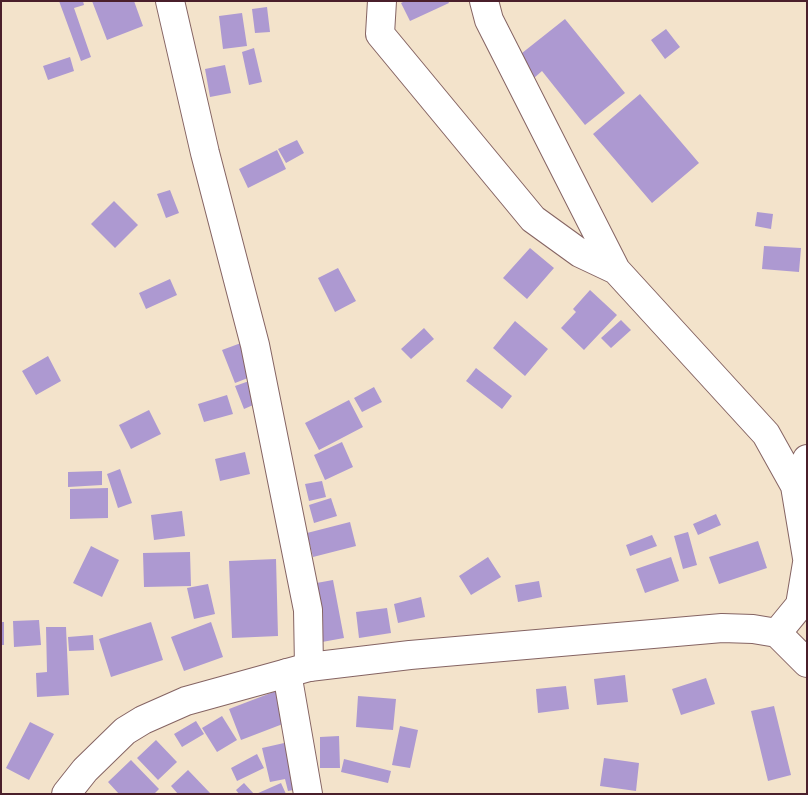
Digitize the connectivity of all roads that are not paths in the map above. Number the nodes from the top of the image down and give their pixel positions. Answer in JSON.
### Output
{"nodes":[{"id":1,"x":170,"y":1,"type":"edge"},
{"id":2,"x":382,"y":1,"type":"edge"},
{"id":3,"x":484,"y":1,"type":"edge"},
{"id":4,"x":616,"y":270,"type":"junction"},
{"id":5,"x":807,"y":459,"type":"edge"},
{"id":6,"x":795,"y":486,"type":"junction"},
{"id":7,"x":807,"y":558,"type":"edge"},
{"id":8,"x":807,"y":563,"type":"edge"},
{"id":9,"x":777,"y":632,"type":"junction"},
{"id":10,"x":807,"y":663,"type":"edge"},
{"id":11,"x":298,"y":670,"type":"junction"},
{"id":12,"x":66,"y":794,"type":"edge"},
{"id":13,"x":308,"y":794,"type":"edge"}],
"edges":[{"from":1,"to":11,"type":"street"},
{"from":2,"to":4,"type":"street"},
{"from":3,"to":4,"type":"street"},
{"from":4,"to":6,"type":"street"},
{"from":5,"to":6,"type":"street"},
{"from":6,"to":7,"type":"street"},
{"from":8,"to":9,"type":"street"},
{"from":9,"to":10,"type":"street"},
{"from":9,"to":11,"type":"street"},
{"from":11,"to":12,"type":"street"},
{"from":11,"to":13,"type":"street"}]}
